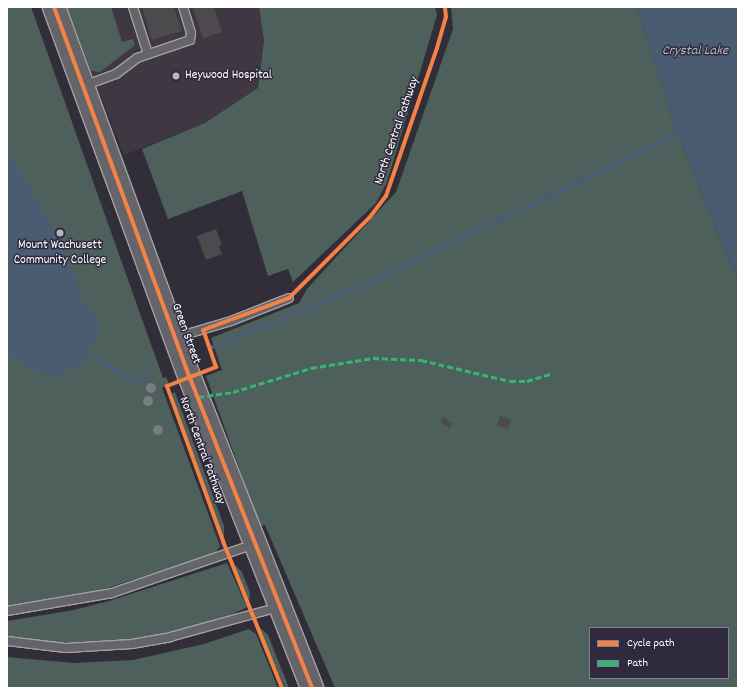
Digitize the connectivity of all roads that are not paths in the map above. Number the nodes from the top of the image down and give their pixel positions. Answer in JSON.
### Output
{"nodes":[{"id":1,"x":54,"y":7,"type":"edge"},
{"id":2,"x":133,"y":7,"type":"edge"},
{"id":3,"x":183,"y":7,"type":"edge"},
{"id":4,"x":148,"y":54,"type":"junction"},
{"id":5,"x":83,"y":86,"type":"junction"},
{"id":6,"x":289,"y":298,"type":"dead end"},
{"id":7,"x":176,"y":338,"type":"junction"},
{"id":8,"x":254,"y":544,"type":"junction"},
{"id":9,"x":279,"y":607,"type":"junction"},
{"id":10,"x":7,"y":611,"type":"edge"},
{"id":11,"x":7,"y":641,"type":"edge"},
{"id":12,"x":312,"y":688,"type":"edge"}],
"edges":[{"from":1,"to":5,"type":"street","name":"Green Street"},
{"from":2,"to":4,"type":"lane"},
{"from":3,"to":4,"type":"lane"},
{"from":4,"to":5,"type":"lane"},
{"from":5,"to":7,"type":"street","name":"Green Street"},
{"from":6,"to":7,"type":"lane"},
{"from":7,"to":8,"type":"street","name":"Green Street"},
{"from":8,"to":9,"type":"street","name":"Green Street"},
{"from":8,"to":10,"type":"lane"},
{"from":9,"to":11,"type":"lane"},
{"from":9,"to":12,"type":"street","name":"Green Street"}]}
